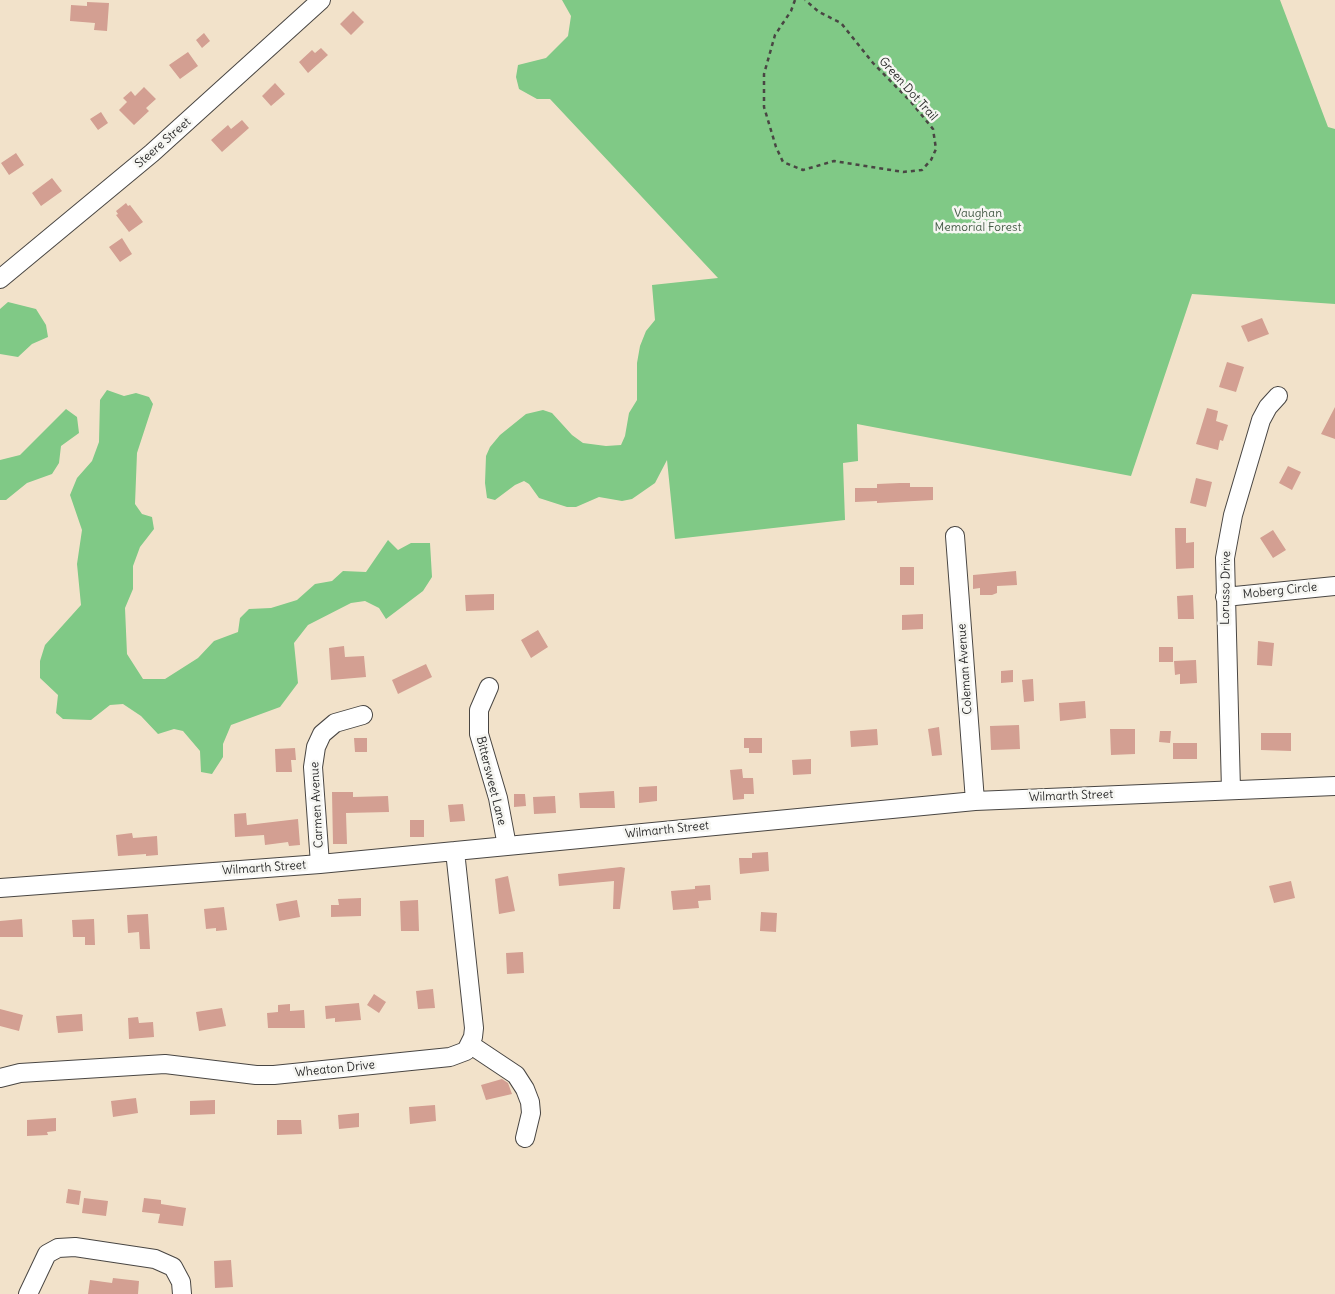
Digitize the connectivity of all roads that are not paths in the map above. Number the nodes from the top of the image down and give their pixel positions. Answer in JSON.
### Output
{"nodes":[{"id":1,"x":321,"y":0,"type":"edge"},
{"id":2,"x":0,"y":279,"type":"edge"},
{"id":3,"x":1278,"y":396,"type":"dead end"},
{"id":4,"x":955,"y":536,"type":"dead end"},
{"id":5,"x":1335,"y":586,"type":"edge"},
{"id":6,"x":1224,"y":597,"type":"junction"},
{"id":7,"x":489,"y":687,"type":"dead end"},
{"id":8,"x":362,"y":715,"type":"dead end"},
{"id":9,"x":1335,"y":786,"type":"edge"},
{"id":10,"x":1231,"y":790,"type":"junction"},
{"id":11,"x":975,"y":802,"type":"junction"},
{"id":12,"x":507,"y":846,"type":"junction"},
{"id":13,"x":455,"y":851,"type":"junction"},
{"id":14,"x":320,"y":864,"type":"junction"},
{"id":15,"x":0,"y":888,"type":"edge"},
{"id":16,"x":471,"y":1045,"type":"junction"},
{"id":17,"x":0,"y":1078,"type":"edge"},
{"id":18,"x":525,"y":1138,"type":"dead end"},
{"id":19,"x":28,"y":1294,"type":"edge"},
{"id":20,"x":182,"y":1294,"type":"edge"}],
"edges":[{"from":1,"to":2,"type":"street","name":"Steere Street"},
{"from":3,"to":6,"type":"street","name":"Lorusso Drive"},
{"from":4,"to":11,"type":"street","name":"Coleman Avenue"},
{"from":5,"to":6,"type":"street","name":"Moberg Circle"},
{"from":6,"to":10,"type":"street","name":"Lorusso Drive"},
{"from":7,"to":12,"type":"street","name":"Bittersweet Lane"},
{"from":8,"to":14,"type":"street","name":"Carmen Avenue"},
{"from":9,"to":10,"type":"street","name":"Wilmarth Street"},
{"from":10,"to":11,"type":"street","name":"Wilmarth Street"},
{"from":11,"to":12,"type":"street","name":"Wilmarth Street"},
{"from":12,"to":13,"type":"street","name":"Wilmarth Street"},
{"from":13,"to":14,"type":"street","name":"Wilmarth Street"},
{"from":13,"to":16,"type":"street"},
{"from":14,"to":15,"type":"street","name":"Wilmarth Street"},
{"from":16,"to":17,"type":"street","name":"Wheaton Drive"},
{"from":16,"to":18,"type":"street"},
{"from":19,"to":20,"type":"street"}]}
